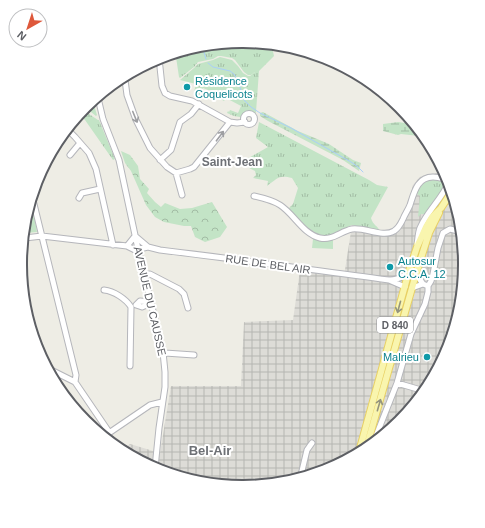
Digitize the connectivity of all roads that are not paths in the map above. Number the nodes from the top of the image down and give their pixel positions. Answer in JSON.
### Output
{"nodes":[{"id":1,"x":160,"y":65,"type":"edge"},
{"id":2,"x":125,"y":83,"type":"edge"},
{"id":3,"x":99,"y":103,"type":"edge"},
{"id":4,"x":198,"y":104,"type":"junction"},
{"id":5,"x":230,"y":122,"type":"junction"},
{"id":6,"x":245,"y":122,"type":"dead end"},
{"id":7,"x":72,"y":134,"type":"edge"},
{"id":8,"x":80,"y":143,"type":"junction"},
{"id":9,"x":70,"y":155,"type":"dead end"},
{"id":10,"x":160,"y":160,"type":"junction"},
{"id":11,"x":176,"y":173,"type":"junction"},
{"id":12,"x":441,"y":179,"type":"edge"},
{"id":13,"x":100,"y":189,"type":"junction"},
{"id":14,"x":445,"y":190,"type":"edge"},
{"id":15,"x":182,"y":195,"type":"dead end"},
{"id":16,"x":254,"y":196,"type":"dead end"},
{"id":17,"x":79,"y":198,"type":"dead end"},
{"id":18,"x":448,"y":198,"type":"edge"},
{"id":19,"x":35,"y":206,"type":"edge"},
{"id":20,"x":441,"y":208,"type":"junction"},
{"id":21,"x":455,"y":231,"type":"edge"},
{"id":22,"x":42,"y":236,"type":"junction"},
{"id":23,"x":135,"y":236,"type":"junction"},
{"id":24,"x":29,"y":238,"type":"edge"},
{"id":25,"x":112,"y":245,"type":"junction"},
{"id":26,"x":127,"y":246,"type":"junction"},
{"id":27,"x":148,"y":247,"type":"junction"},
{"id":28,"x":417,"y":247,"type":"junction"},
{"id":29,"x":138,"y":249,"type":"junction"},
{"id":30,"x":409,"y":271,"type":"junction"},
{"id":31,"x":416,"y":274,"type":"junction"},
{"id":32,"x":144,"y":275,"type":"junction"},
{"id":33,"x":389,"y":280,"type":"junction"},
{"id":34,"x":425,"y":285,"type":"junction"},
{"id":35,"x":405,"y":287,"type":"junction"},
{"id":36,"x":412,"y":288,"type":"junction"},
{"id":37,"x":104,"y":290,"type":"dead end"},
{"id":38,"x":150,"y":302,"type":"junction"},
{"id":39,"x":133,"y":306,"type":"junction"},
{"id":40,"x":188,"y":308,"type":"dead end"},
{"id":41,"x":163,"y":352,"type":"junction"},
{"id":42,"x":194,"y":355,"type":"dead end"},
{"id":43,"x":130,"y":366,"type":"dead end"},
{"id":44,"x":56,"y":373,"type":"edge"},
{"id":45,"x":75,"y":382,"type":"junction"},
{"id":46,"x":397,"y":384,"type":"junction"},
{"id":47,"x":418,"y":389,"type":"edge"},
{"id":48,"x":162,"y":402,"type":"junction"},
{"id":49,"x":104,"y":429,"type":"edge"},
{"id":50,"x":378,"y":432,"type":"edge"},
{"id":51,"x":109,"y":433,"type":"edge"},
{"id":52,"x":369,"y":438,"type":"edge"},
{"id":53,"x":312,"y":443,"type":"dead end"},
{"id":54,"x":361,"y":443,"type":"edge"},
{"id":55,"x":156,"y":461,"type":"edge"},
{"id":56,"x":302,"y":471,"type":"edge"}],
"edges":[{"from":1,"to":4,"type":"street"},
{"from":2,"to":10,"type":"street","one_way":true},
{"from":3,"to":23,"type":"street","name":"AVENUE DU CAUSSE"},
{"from":4,"to":5,"type":"street"},
{"from":4,"to":10,"type":"street"},
{"from":5,"to":6,"type":"street"},
{"from":11,"to":5,"type":"street","one_way":true},
{"from":7,"to":8,"type":"street"},
{"from":8,"to":9,"type":"street"},
{"from":8,"to":13,"type":"street"},
{"from":10,"to":11,"type":"street"},
{"from":11,"to":15,"type":"street"},
{"from":12,"to":16,"type":"street"},
{"from":13,"to":17,"type":"street"},
{"from":13,"to":25,"type":"street"},
{"from":14,"to":28,"type":"street"},
{"from":18,"to":20,"type":"main road","number":"D 840"},
{"from":19,"to":22,"type":"street"},
{"from":20,"to":28,"type":"main road","number":"D 840"},
{"from":20,"to":31,"type":"main road","number":"D 840"},
{"from":21,"to":34,"type":"street"},
{"from":22,"to":24,"type":"street"},
{"from":22,"to":25,"type":"street"},
{"from":22,"to":45,"type":"street"},
{"from":23,"to":26,"type":"street"},
{"from":23,"to":27,"type":"street","name":"RUE DE BEL AIR"},
{"from":23,"to":29,"type":"street","name":"AVENUE DU CAUSSE"},
{"from":25,"to":26,"type":"street"},
{"from":26,"to":29,"type":"street"},
{"from":27,"to":29,"type":"street","name":"RUE DE BEL AIR"},
{"from":27,"to":33,"type":"street","name":"RUE DE BEL AIR"},
{"from":28,"to":30,"type":"main road","number":"D 840"},
{"from":29,"to":32,"type":"street","name":"AVENUE DU CAUSSE"},
{"from":30,"to":33,"type":"street","name":"RUE DE BEL AIR"},
{"from":30,"to":35,"type":"main road","number":"D 840"},
{"from":31,"to":34,"type":"street"},
{"from":31,"to":36,"type":"main road","number":"D 840"},
{"from":32,"to":38,"type":"street","name":"AVENUE DU CAUSSE"},
{"from":32,"to":40,"type":"street"},
{"from":33,"to":35,"type":"street","name":"RUE DE BEL AIR"},
{"from":34,"to":36,"type":"street"},
{"from":34,"to":46,"type":"street"},
{"from":35,"to":54,"type":"main road","number":"D 840","one_way":true},
{"from":52,"to":36,"type":"main road","number":"D 840","one_way":true},
{"from":37,"to":39,"type":"street"},
{"from":38,"to":39,"type":"street"},
{"from":38,"to":41,"type":"street","name":"AVENUE DU CAUSSE"},
{"from":39,"to":43,"type":"street"},
{"from":41,"to":42,"type":"street"},
{"from":41,"to":48,"type":"street","name":"AVENUE DU CAUSSE"},
{"from":44,"to":45,"type":"street"},
{"from":45,"to":49,"type":"street"},
{"from":46,"to":47,"type":"street"},
{"from":46,"to":50,"type":"street"},
{"from":48,"to":51,"type":"street"},
{"from":48,"to":55,"type":"street","name":"AVENUE DU CAUSSE"},
{"from":53,"to":56,"type":"street"}]}
